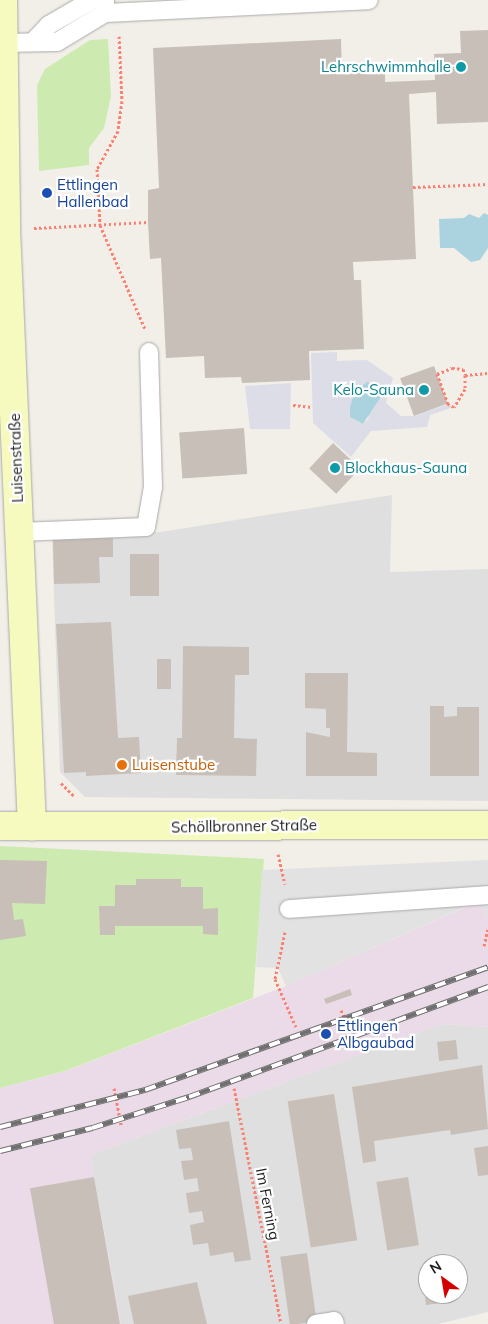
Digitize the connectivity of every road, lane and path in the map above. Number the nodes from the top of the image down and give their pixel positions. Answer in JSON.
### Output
{"nodes":[{"id":1,"x":3,"y":0,"type":"edge"},
{"id":2,"x":92,"y":0,"type":"edge"},
{"id":3,"x":369,"y":0,"type":"edge"},
{"id":4,"x":148,"y":5,"type":"edge"},
{"id":5,"x":105,"y":6,"type":"edge"},
{"id":6,"x":119,"y":35,"type":"dead end"},
{"id":7,"x":34,"y":41,"type":"junction"},
{"id":8,"x":4,"y":43,"type":"junction"},
{"id":9,"x":488,"y":184,"type":"edge"},
{"id":10,"x":414,"y":187,"type":"dead end"},
{"id":11,"x":148,"y":222,"type":"dead end"},
{"id":12,"x":100,"y":224,"type":"junction"},
{"id":13,"x":6,"y":229,"type":"junction"},
{"id":14,"x":4,"y":272,"type":"edge"},
{"id":15,"x":149,"y":352,"type":"joint"},
{"id":16,"x":488,"y":373,"type":"edge"},
{"id":17,"x":465,"y":376,"type":"junction"},
{"id":18,"x":293,"y":405,"type":"dead end"},
{"id":19,"x":312,"y":407,"type":"dead end"},
{"id":20,"x":19,"y":532,"type":"junction"},
{"id":21,"x":488,"y":825,"type":"edge"},
{"id":22,"x":0,"y":826,"type":"edge"},
{"id":23,"x":32,"y":826,"type":"junction"},
{"id":24,"x":278,"y":859,"type":"dead end"},
{"id":25,"x":282,"y":869,"type":"dead end"},
{"id":26,"x":488,"y":895,"type":"edge"},
{"id":27,"x":290,"y":909,"type":"joint"},
{"id":28,"x":488,"y":929,"type":"edge"},
{"id":29,"x":484,"y":946,"type":"dead end"},
{"id":30,"x":341,"y":1010,"type":"dead end"},
{"id":31,"x":296,"y":1027,"type":"dead end"},
{"id":32,"x":356,"y":1043,"type":"dead end"},
{"id":33,"x":114,"y":1088,"type":"dead end"},
{"id":34,"x":234,"y":1088,"type":"dead end"},
{"id":35,"x":121,"y":1125,"type":"dead end"},
{"id":36,"x":281,"y":1324,"type":"edge"},
{"id":37,"x":316,"y":1324,"type":"edge"},
{"id":38,"x":335,"y":1324,"type":"edge"}],
"edges":[{"from":1,"to":8,"type":"main road","name":"Luisenstraße"},
{"from":2,"to":7,"type":"lane"},
{"from":3,"to":4,"type":"lane"},
{"from":4,"to":5,"type":"lane"},
{"from":5,"to":7,"type":"lane"},
{"from":6,"to":12,"type":"path"},
{"from":7,"to":8,"type":"lane"},
{"from":8,"to":13,"type":"main road","name":"Luisenstraße"},
{"from":9,"to":10,"type":"path"},
{"from":11,"to":12,"type":"path"},
{"from":12,"to":13,"type":"path"},
{"from":12,"to":15,"type":"path"},
{"from":13,"to":14,"type":"main road","name":"Luisenstraße"},
{"from":14,"to":20,"type":"main road","name":"Luisenstraße"},
{"from":15,"to":20,"type":"lane"},
{"from":16,"to":17,"type":"path"},
{"from":17,"to":17,"type":"path"},
{"from":18,"to":19,"type":"path"},
{"from":20,"to":23,"type":"main road","name":"Luisenstraße"},
{"from":21,"to":23,"type":"main road","name":"Schöllbronner Straße"},
{"from":22,"to":23,"type":"main road","name":"Schöllbronner Straße"},
{"from":24,"to":25,"type":"path"},
{"from":26,"to":27,"type":"lane"},
{"from":27,"to":31,"type":"path"},
{"from":28,"to":29,"type":"path"},
{"from":30,"to":32,"type":"path"},
{"from":33,"to":35,"type":"path"},
{"from":34,"to":36,"type":"path","name":"Im Ferning"},
{"from":37,"to":38,"type":"lane"}]}
